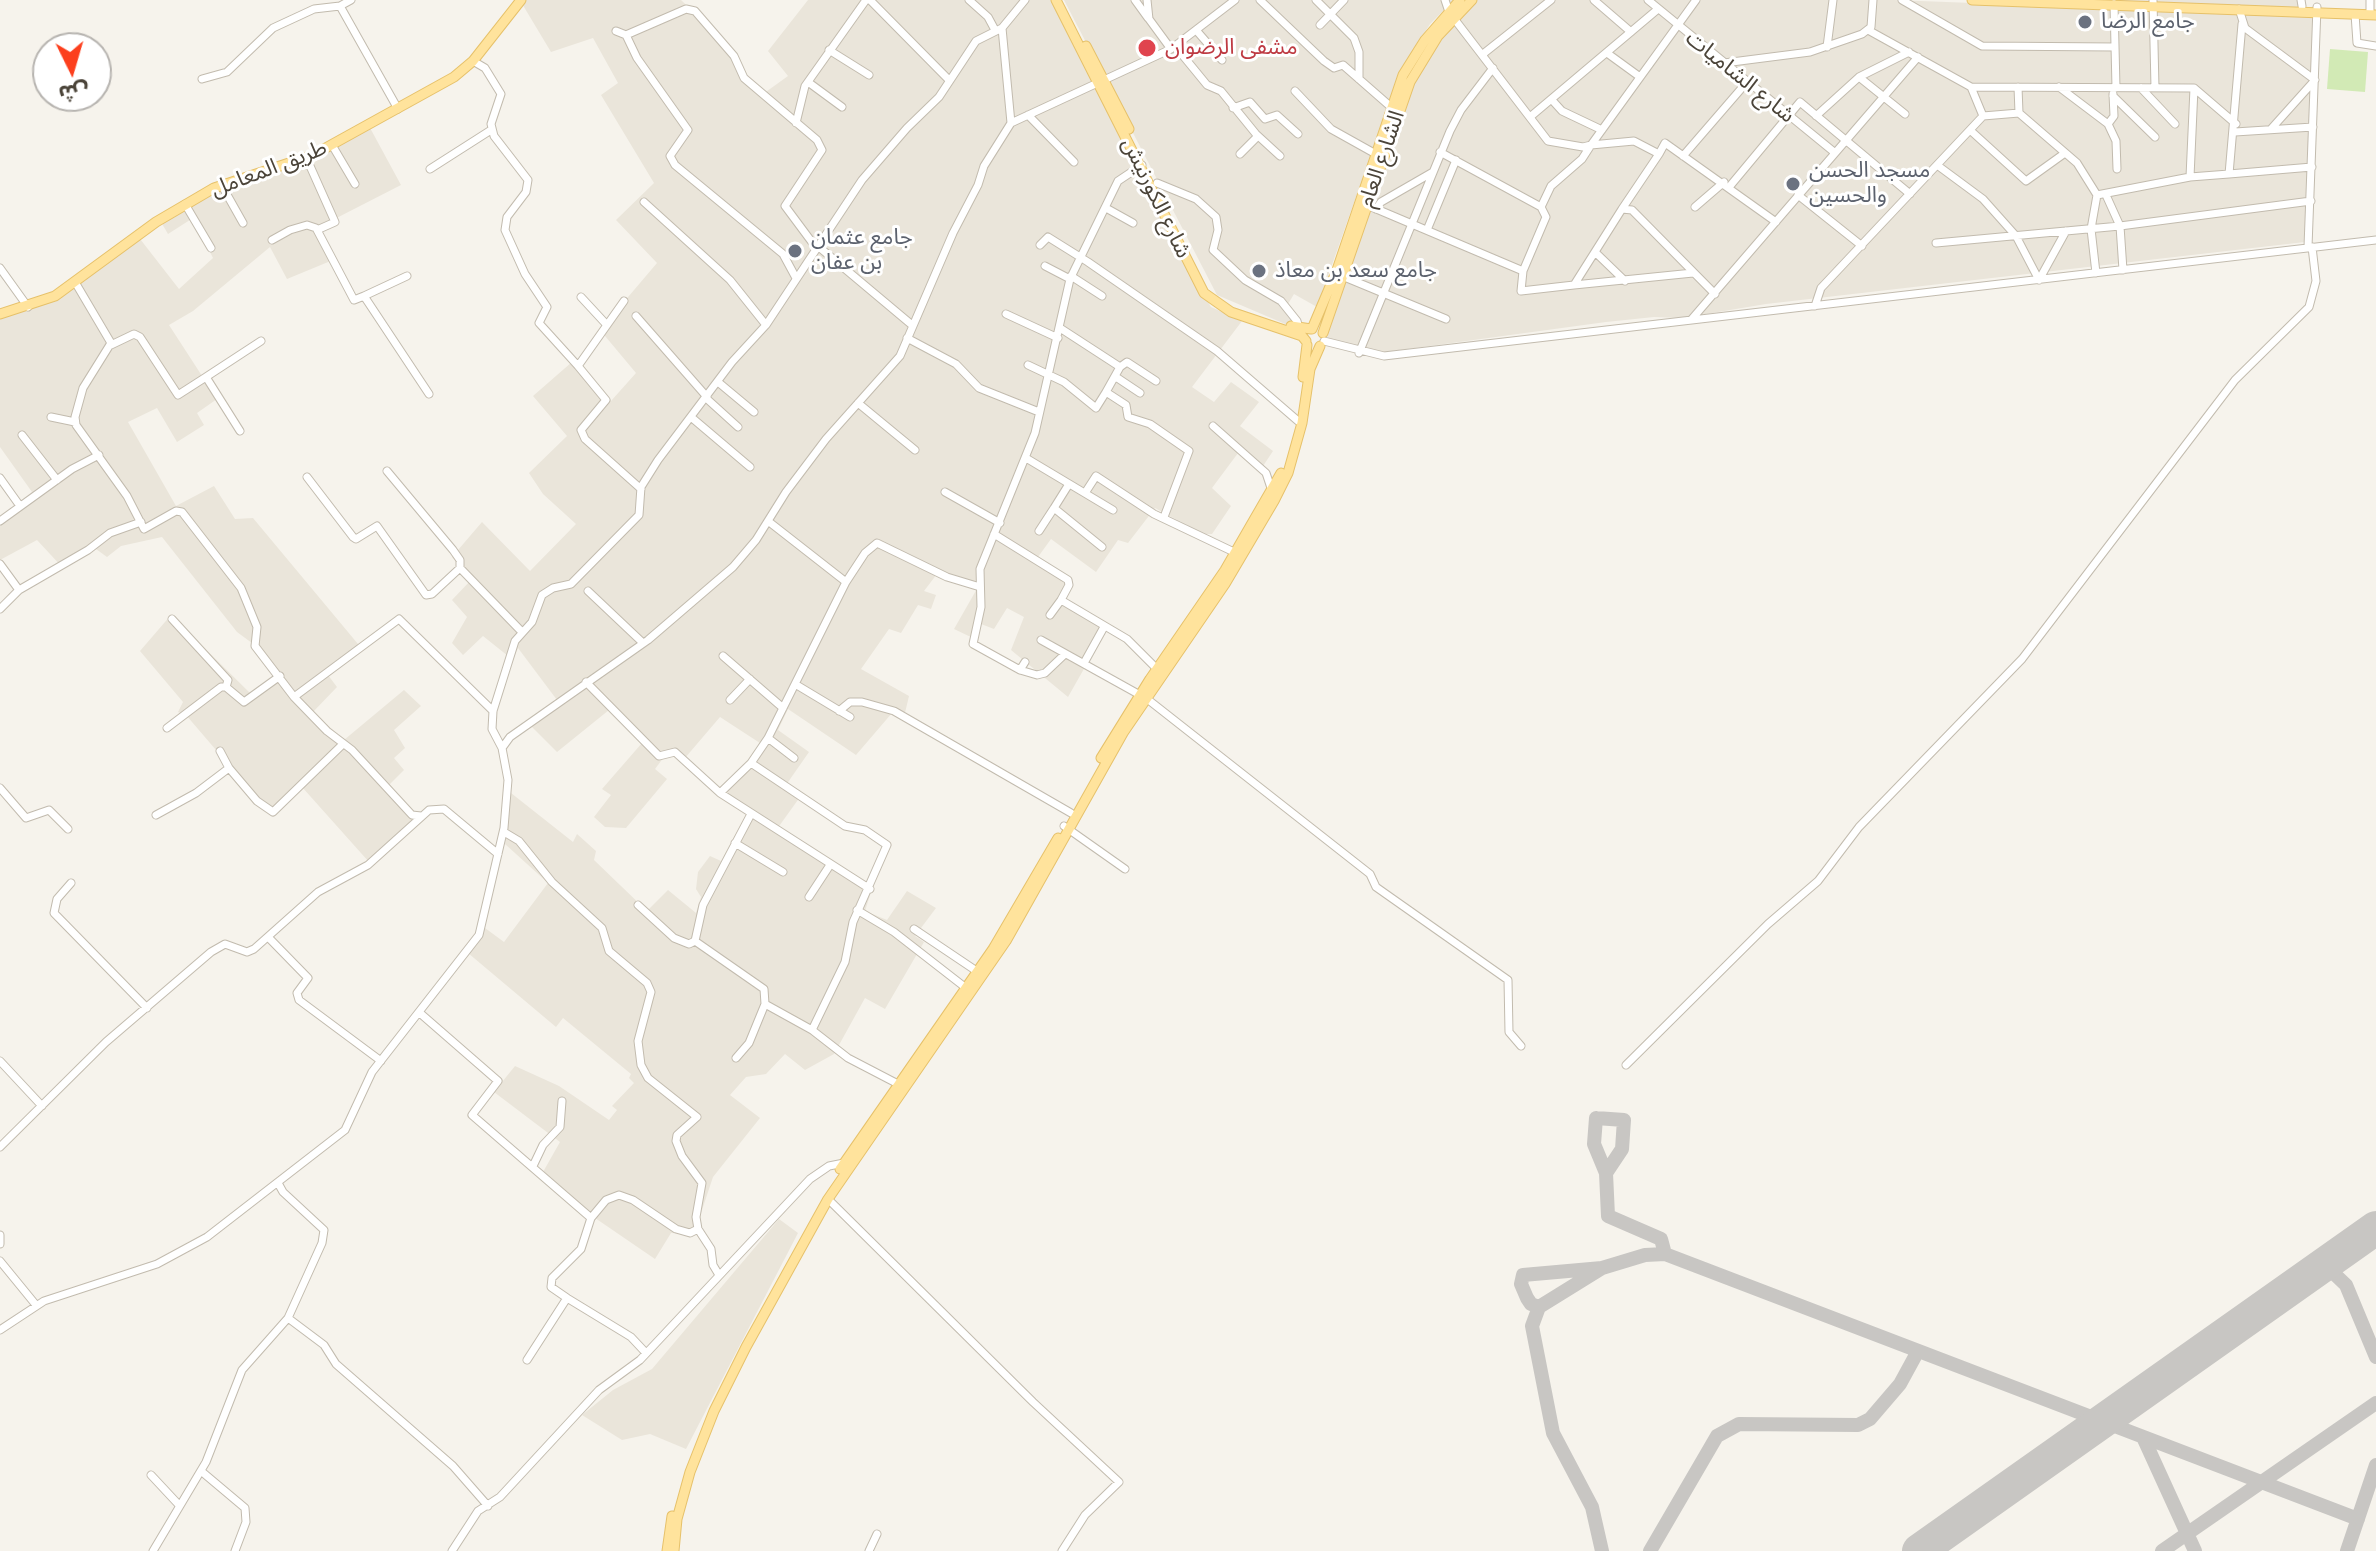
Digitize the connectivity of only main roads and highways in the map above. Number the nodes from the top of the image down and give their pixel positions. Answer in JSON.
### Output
{"nodes":[{"id":1,"x":521,"y":0,"type":"edge"},
{"id":2,"x":1059,"y":0,"type":"edge"},
{"id":3,"x":1460,"y":0,"type":"edge"},
{"id":4,"x":1472,"y":0,"type":"edge"},
{"id":5,"x":1972,"y":0,"type":"edge"},
{"id":6,"x":2088,"y":0,"type":"edge"},
{"id":7,"x":2067,"y":2,"type":"edge"},
{"id":8,"x":2153,"y":3,"type":"edge"},
{"id":9,"x":2302,"y":3,"type":"edge"},
{"id":10,"x":2373,"y":9,"type":"edge"},
{"id":11,"x":2317,"y":10,"type":"junction"},
{"id":12,"x":1451,"y":15,"type":"junction"},
{"id":13,"x":1100,"y":81,"type":"junction"},
{"id":14,"x":1340,"y":273,"type":"junction"},
{"id":15,"x":0,"y":314,"type":"edge"},
{"id":16,"x":1318,"y":336,"type":"junction"},
{"id":17,"x":1306,"y":343,"type":"junction"},
{"id":18,"x":1271,"y":496,"type":"junction"},
{"id":19,"x":1173,"y":651,"type":"junction"},
{"id":20,"x":1143,"y":696,"type":"junction"},
{"id":21,"x":1067,"y":827,"type":"junction"},
{"id":22,"x":996,"y":950,"type":"junction"},
{"id":23,"x":928,"y":1049,"type":"junction"},
{"id":24,"x":847,"y":1164,"type":"junction"},
{"id":25,"x":667,"y":1551,"type":"edge"},
{"id":26,"x":674,"y":1551,"type":"edge"}],
"edges":[{"from":1,"to":15,"type":"main road","name":"طريق المعامل"},
{"from":2,"to":13,"type":"main road","name":"شارع الكورنيش"},
{"from":3,"to":12,"type":"main road","name":"الشارع العام"},
{"from":4,"to":12,"type":"main road","name":"الشارع العام"},
{"from":5,"to":7,"type":"main road"},
{"from":6,"to":8,"type":"main road"},
{"from":7,"to":8,"type":"main road"},
{"from":8,"to":9,"type":"main road"},
{"from":8,"to":11,"type":"main road"},
{"from":9,"to":11,"type":"main road"},
{"from":10,"to":11,"type":"main road"},
{"from":10,"to":11,"type":"main road"},
{"from":12,"to":14,"type":"main road","name":"الشارع العام"},
{"from":12,"to":14,"type":"main road","name":"الشارع العام"},
{"from":13,"to":16,"type":"main road","name":"شارع الكورنيش"},
{"from":13,"to":17,"type":"main road","name":"شارع الكورنيش"},
{"from":14,"to":16,"type":"main road","name":"الشارع العام"},
{"from":16,"to":17,"type":"main road"},
{"from":16,"to":17,"type":"main road","name":"شارع الكورنيش"},
{"from":16,"to":18,"type":"main road"},
{"from":17,"to":18,"type":"main road"},
{"from":18,"to":19,"type":"main road"},
{"from":18,"to":19,"type":"main road"},
{"from":19,"to":20,"type":"main road"},
{"from":19,"to":20,"type":"main road"},
{"from":20,"to":21,"type":"main road"},
{"from":20,"to":21,"type":"main road"},
{"from":21,"to":22,"type":"main road"},
{"from":22,"to":23,"type":"main road"},
{"from":22,"to":23,"type":"main road"},
{"from":23,"to":24,"type":"main road"},
{"from":23,"to":24,"type":"main road"},
{"from":24,"to":25,"type":"main road"},
{"from":24,"to":26,"type":"main road"}]}
